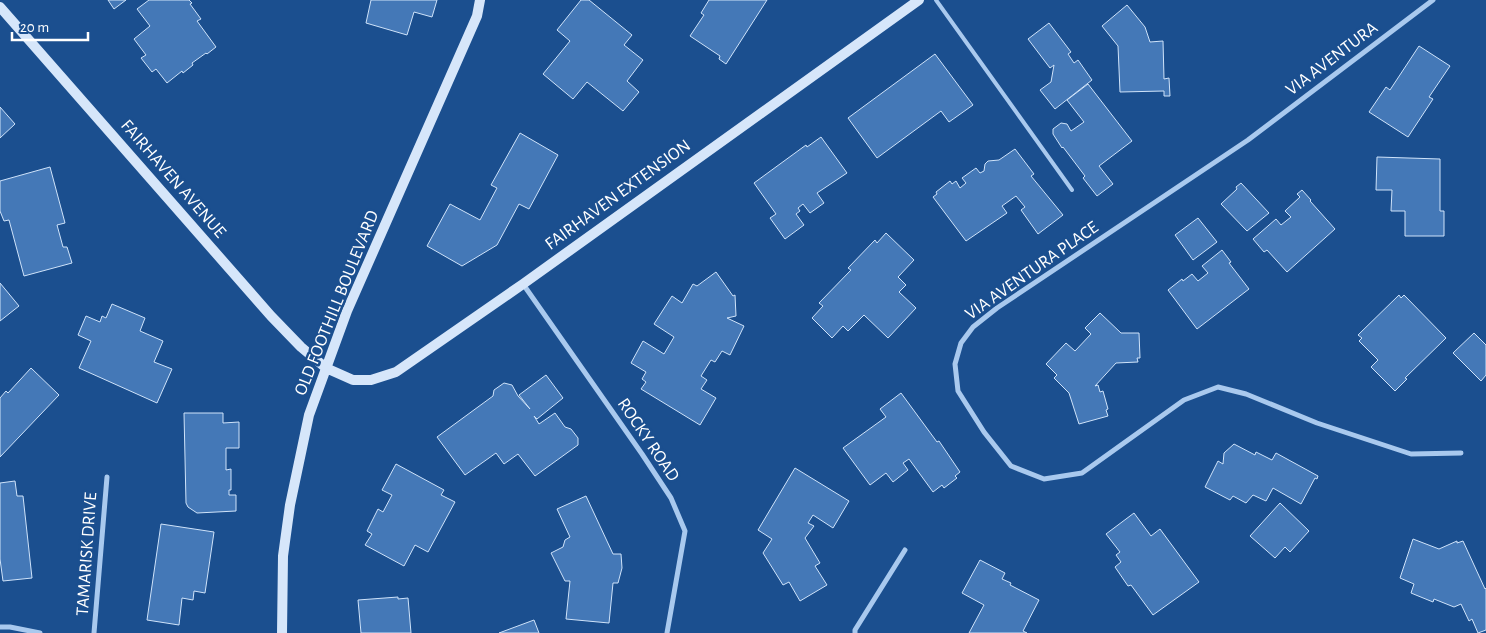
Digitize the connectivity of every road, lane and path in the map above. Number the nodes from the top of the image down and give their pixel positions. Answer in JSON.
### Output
{"nodes":[{"id":1,"x":480,"y":0,"type":"edge"},
{"id":2,"x":919,"y":0,"type":"edge"},
{"id":3,"x":936,"y":0,"type":"edge"},
{"id":4,"x":1433,"y":0,"type":"edge"},
{"id":5,"x":0,"y":8,"type":"edge"},
{"id":6,"x":1248,"y":140,"type":"joint"},
{"id":7,"x":1072,"y":190,"type":"dead end"},
{"id":8,"x":523,"y":284,"type":"junction"},
{"id":9,"x":326,"y":368,"type":"junction"},
{"id":10,"x":1461,"y":453,"type":"dead end"},
{"id":11,"x":106,"y":477,"type":"dead end"},
{"id":12,"x":905,"y":550,"type":"dead end"},
{"id":13,"x":0,"y":627,"type":"edge"},
{"id":14,"x":40,"y":633,"type":"edge"},
{"id":15,"x":94,"y":633,"type":"edge"},
{"id":16,"x":282,"y":633,"type":"edge"},
{"id":17,"x":667,"y":633,"type":"edge"},
{"id":18,"x":855,"y":633,"type":"edge"}],
"edges":[{"from":1,"to":9,"type":"street","name":"OLD FOOTHILL BOULEVARD"},
{"from":2,"to":8,"type":"street","name":"FAIRHAVEN EXTENSION"},
{"from":3,"to":7,"type":"lane"},
{"from":4,"to":6,"type":"street","name":"VIA AVENTURA"},
{"from":5,"to":9,"type":"street","name":"FAIRHAVEN AVENUE"},
{"from":6,"to":10,"type":"street","name":"VIA AVENTURA PLACE"},
{"from":8,"to":9,"type":"street","name":"FAIRHAVEN EXTENSION"},
{"from":8,"to":17,"type":"street","name":"ROCKY ROAD"},
{"from":9,"to":16,"type":"street","name":"OLD FOOTHILL BOULEVARD"},
{"from":11,"to":15,"type":"street","name":"TAMARISK DRIVE"},
{"from":12,"to":18,"type":"street"},
{"from":13,"to":14,"type":"street"}]}
